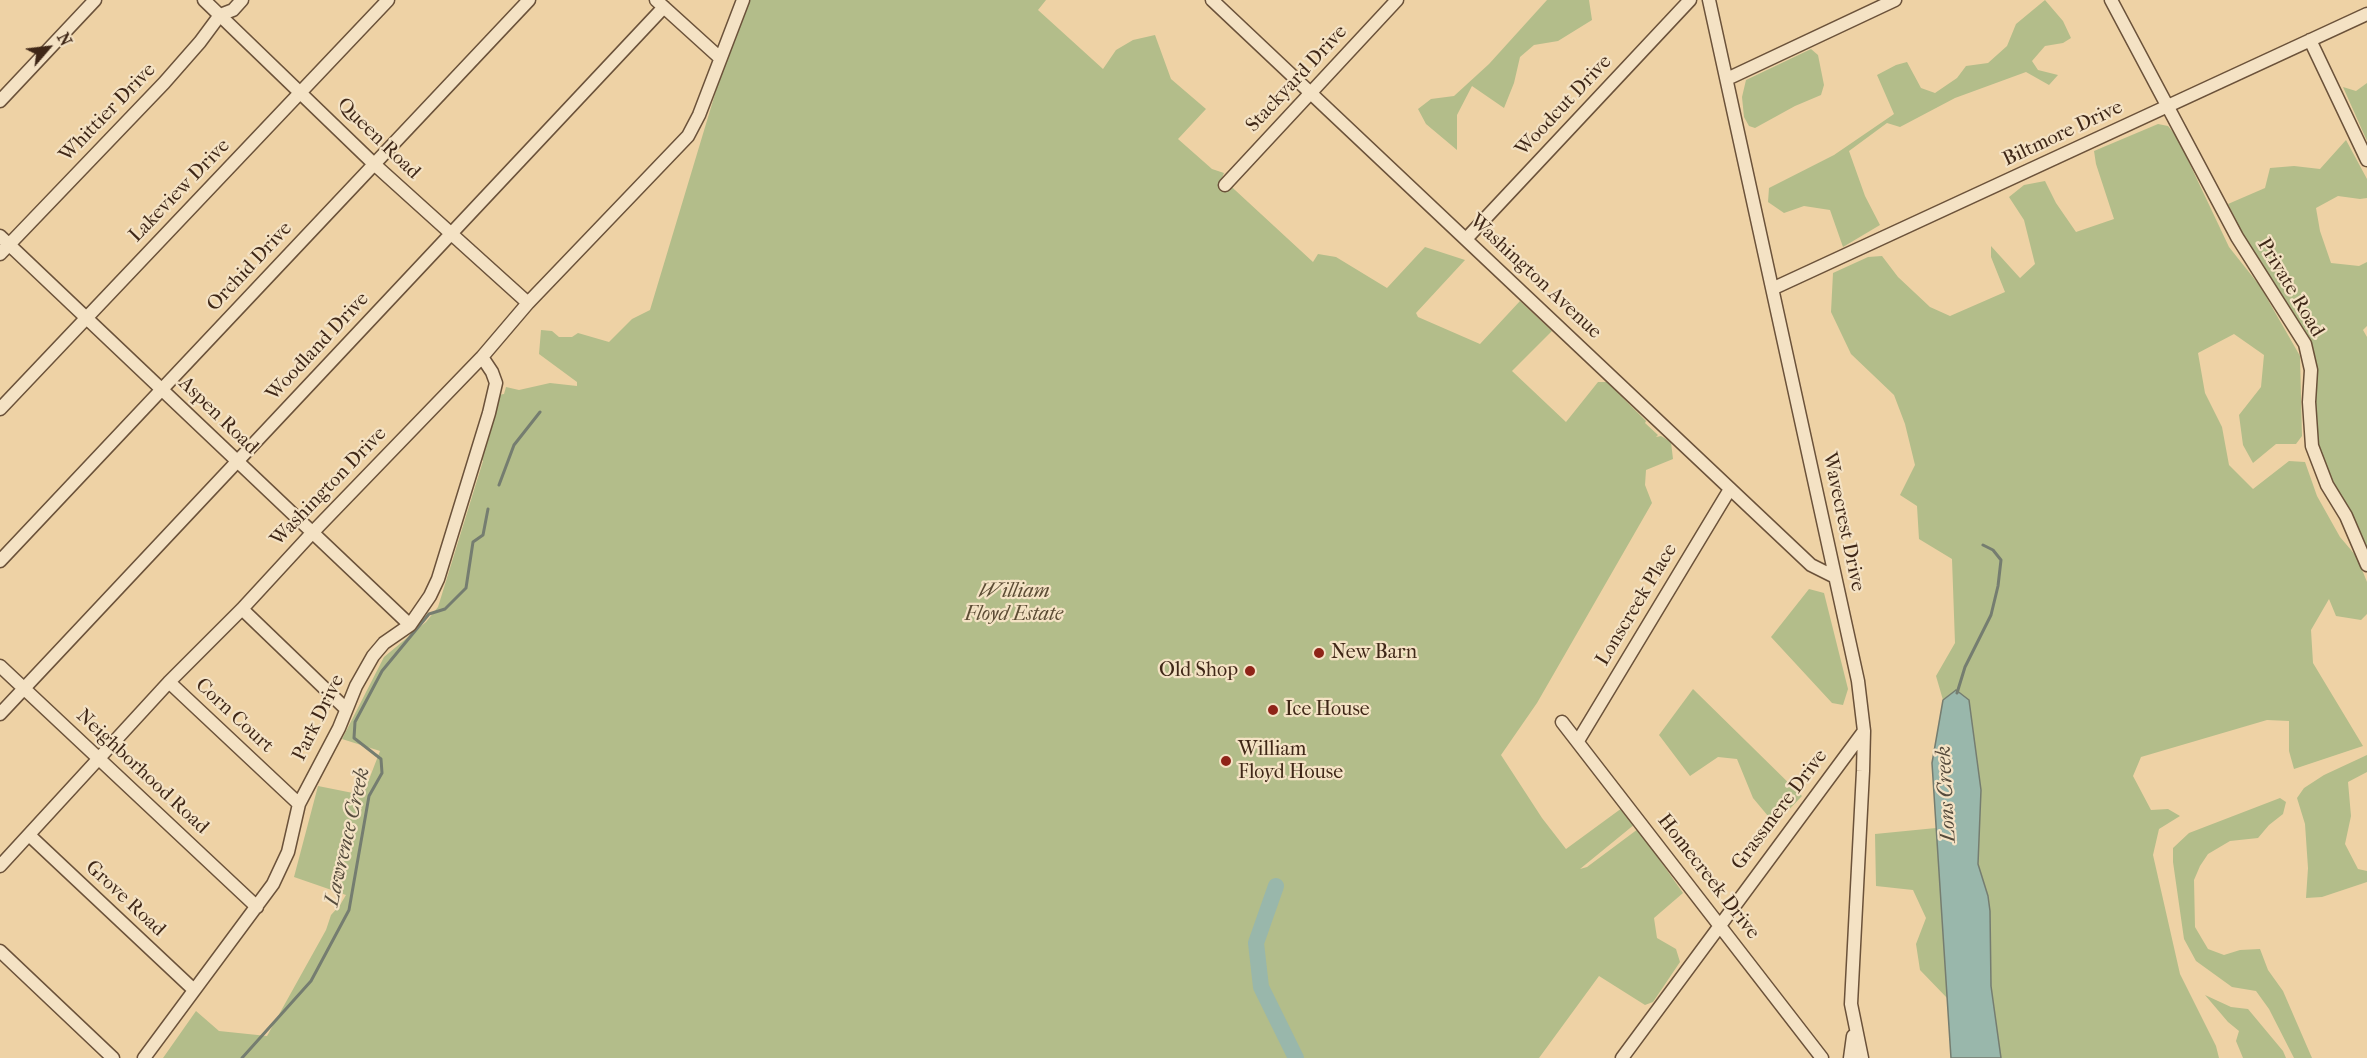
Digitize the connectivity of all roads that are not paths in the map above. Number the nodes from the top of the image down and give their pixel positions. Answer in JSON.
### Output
{"nodes":[{"id":1,"x":95,"y":0,"type":"edge"},
{"id":2,"x":204,"y":0,"type":"edge"},
{"id":3,"x":224,"y":0,"type":"edge"},
{"id":4,"x":242,"y":0,"type":"edge"},
{"id":5,"x":388,"y":0,"type":"edge"},
{"id":6,"x":529,"y":0,"type":"edge"},
{"id":7,"x":743,"y":0,"type":"edge"},
{"id":8,"x":1212,"y":0,"type":"edge"},
{"id":9,"x":1397,"y":0,"type":"edge"},
{"id":10,"x":1690,"y":0,"type":"edge"},
{"id":11,"x":1709,"y":0,"type":"edge"},
{"id":12,"x":1895,"y":0,"type":"edge"},
{"id":13,"x":2111,"y":0,"type":"edge"},
{"id":14,"x":660,"y":3,"type":"edge"},
{"id":15,"x":2367,"y":14,"type":"edge"},
{"id":16,"x":220,"y":15,"type":"junction"},
{"id":17,"x":2310,"y":40,"type":"junction"},
{"id":18,"x":720,"y":58,"type":"junction"},
{"id":19,"x":1727,"y":79,"type":"junction"},
{"id":20,"x":301,"y":93,"type":"junction"},
{"id":21,"x":1311,"y":93,"type":"junction"},
{"id":22,"x":0,"y":101,"type":"edge"},
{"id":23,"x":2169,"y":106,"type":"junction"},
{"id":24,"x":2367,"y":160,"type":"edge"},
{"id":25,"x":374,"y":164,"type":"junction"},
{"id":26,"x":1225,"y":185,"type":"dead end"},
{"id":27,"x":450,"y":234,"type":"junction"},
{"id":28,"x":1466,"y":239,"type":"junction"},
{"id":29,"x":4,"y":240,"type":"edge"},
{"id":30,"x":0,"y":254,"type":"edge"},
{"id":31,"x":1774,"y":288,"type":"junction"},
{"id":32,"x":528,"y":303,"type":"junction"},
{"id":33,"x":86,"y":318,"type":"junction"},
{"id":34,"x":482,"y":357,"type":"junction"},
{"id":35,"x":162,"y":390,"type":"junction"},
{"id":36,"x":0,"y":409,"type":"edge"},
{"id":37,"x":238,"y":462,"type":"junction"},
{"id":38,"x":1730,"y":489,"type":"junction"},
{"id":39,"x":312,"y":533,"type":"junction"},
{"id":40,"x":0,"y":561,"type":"edge"},
{"id":41,"x":2367,"y":565,"type":"edge"},
{"id":42,"x":1835,"y":577,"type":"junction"},
{"id":43,"x":242,"y":609,"type":"junction"},
{"id":44,"x":410,"y":625,"type":"junction"},
{"id":45,"x":0,"y":666,"type":"edge"},
{"id":46,"x":169,"y":682,"type":"junction"},
{"id":47,"x":24,"y":688,"type":"junction"},
{"id":48,"x":346,"y":709,"type":"junction"},
{"id":49,"x":0,"y":714,"type":"edge"},
{"id":50,"x":1562,"y":722,"type":"dead end"},
{"id":51,"x":1864,"y":730,"type":"junction"},
{"id":52,"x":1578,"y":741,"type":"junction"},
{"id":53,"x":100,"y":758,"type":"junction"},
{"id":54,"x":299,"y":804,"type":"junction"},
{"id":55,"x":29,"y":835,"type":"junction"},
{"id":56,"x":0,"y":866,"type":"edge"},
{"id":57,"x":257,"y":908,"type":"junction"},
{"id":58,"x":1720,"y":924,"type":"junction"},
{"id":59,"x":0,"y":951,"type":"edge"},
{"id":60,"x":194,"y":990,"type":"junction"},
{"id":61,"x":1855,"y":1029,"type":"junction"},
{"id":62,"x":113,"y":1058,"type":"edge"},
{"id":63,"x":144,"y":1058,"type":"edge"},
{"id":64,"x":1622,"y":1058,"type":"edge"},
{"id":65,"x":1822,"y":1058,"type":"edge"},
{"id":66,"x":1850,"y":1058,"type":"edge"},
{"id":67,"x":1862,"y":1058,"type":"edge"}],
"edges":[{"from":1,"to":22,"type":"street"},
{"from":2,"to":16,"type":"street","name":"Queen Road"},
{"from":3,"to":16,"type":"street"},
{"from":4,"to":16,"type":"street","name":"Whittier Drive"},
{"from":5,"to":20,"type":"street","name":"Lakeview Drive"},
{"from":6,"to":25,"type":"street","name":"Orchid Drive"},
{"from":7,"to":18,"type":"street","name":"Washington Drive"},
{"from":8,"to":21,"type":"street","name":"Washington Avenue"},
{"from":9,"to":21,"type":"street","name":"Stackyard Drive"},
{"from":10,"to":28,"type":"street","name":"Woodcut Drive"},
{"from":11,"to":19,"type":"street","name":"Wavecrest Drive"},
{"from":12,"to":19,"type":"street"},
{"from":13,"to":23,"type":"street","name":"Private Road"},
{"from":14,"to":18,"type":"street"},
{"from":14,"to":27,"type":"street","name":"Woodland Drive"},
{"from":15,"to":17,"type":"street","name":"Biltmore Drive"},
{"from":16,"to":20,"type":"street","name":"Queen Road"},
{"from":16,"to":29,"type":"street","name":"Whittier Drive"},
{"from":17,"to":23,"type":"street","name":"Biltmore Drive"},
{"from":17,"to":24,"type":"street"},
{"from":18,"to":32,"type":"street","name":"Washington Drive"},
{"from":19,"to":31,"type":"street","name":"Wavecrest Drive"},
{"from":20,"to":25,"type":"street","name":"Queen Road"},
{"from":20,"to":33,"type":"street","name":"Lakeview Drive"},
{"from":21,"to":26,"type":"street","name":"Stackyard Drive"},
{"from":21,"to":28,"type":"street","name":"Washington Avenue"},
{"from":23,"to":31,"type":"street","name":"Biltmore Drive"},
{"from":23,"to":41,"type":"street","name":"Private Road"},
{"from":25,"to":27,"type":"street","name":"Queen Road"},
{"from":25,"to":35,"type":"street","name":"Orchid Drive"},
{"from":27,"to":32,"type":"street","name":"Queen Road"},
{"from":27,"to":37,"type":"street","name":"Woodland Drive"},
{"from":28,"to":38,"type":"street","name":"Washington Avenue"},
{"from":29,"to":30,"type":"street","name":"Whittier Drive"},
{"from":29,"to":33,"type":"street","name":"Aspen Road"},
{"from":31,"to":42,"type":"street","name":"Wavecrest Drive"},
{"from":32,"to":34,"type":"street","name":"Washington Drive"},
{"from":33,"to":35,"type":"street","name":"Aspen Road"},
{"from":33,"to":36,"type":"street","name":"Lakeview Drive"},
{"from":34,"to":39,"type":"street","name":"Washington Drive"},
{"from":34,"to":44,"type":"street","name":"Park Drive"},
{"from":35,"to":37,"type":"street","name":"Aspen Road"},
{"from":35,"to":40,"type":"street","name":"Orchid Drive"},
{"from":37,"to":39,"type":"street","name":"Aspen Road"},
{"from":37,"to":47,"type":"street","name":"Woodland Drive"},
{"from":38,"to":42,"type":"street","name":"Washington Avenue"},
{"from":38,"to":52,"type":"street","name":"Lonscreek Place"},
{"from":39,"to":43,"type":"street","name":"Washington Drive"},
{"from":39,"to":44,"type":"street","name":"Aspen Road"},
{"from":42,"to":51,"type":"street","name":"Wavecrest Drive"},
{"from":43,"to":46,"type":"street","name":"Washington Drive"},
{"from":43,"to":48,"type":"street"},
{"from":44,"to":48,"type":"street","name":"Park Drive"},
{"from":45,"to":47,"type":"street","name":"Neighborhood Road"},
{"from":46,"to":53,"type":"street","name":"Washington Drive"},
{"from":46,"to":54,"type":"street","name":"Corn Court"},
{"from":47,"to":49,"type":"street","name":"Woodland Drive"},
{"from":47,"to":53,"type":"street","name":"Neighborhood Road"},
{"from":48,"to":54,"type":"street","name":"Park Drive"},
{"from":50,"to":52,"type":"street","name":"Homecreek Drive"},
{"from":51,"to":58,"type":"street","name":"Grassmere Drive"},
{"from":51,"to":61,"type":"street","name":"Wavecrest Drive"},
{"from":52,"to":58,"type":"street","name":"Homecreek Drive"},
{"from":53,"to":55,"type":"street","name":"Washington Drive"},
{"from":53,"to":57,"type":"street","name":"Neighborhood Road"},
{"from":54,"to":57,"type":"street","name":"Park Drive"},
{"from":55,"to":56,"type":"street","name":"Washington Drive"},
{"from":55,"to":60,"type":"street","name":"Grove Road"},
{"from":57,"to":60,"type":"street","name":"Park Drive"},
{"from":58,"to":64,"type":"street","name":"Grassmere Drive"},
{"from":58,"to":65,"type":"street","name":"Homecreek Drive"},
{"from":59,"to":62,"type":"street"},
{"from":60,"to":63,"type":"street","name":"Park Drive"},
{"from":61,"to":66,"type":"street"},
{"from":61,"to":67,"type":"street","name":"Wavecrest Drive"}]}
